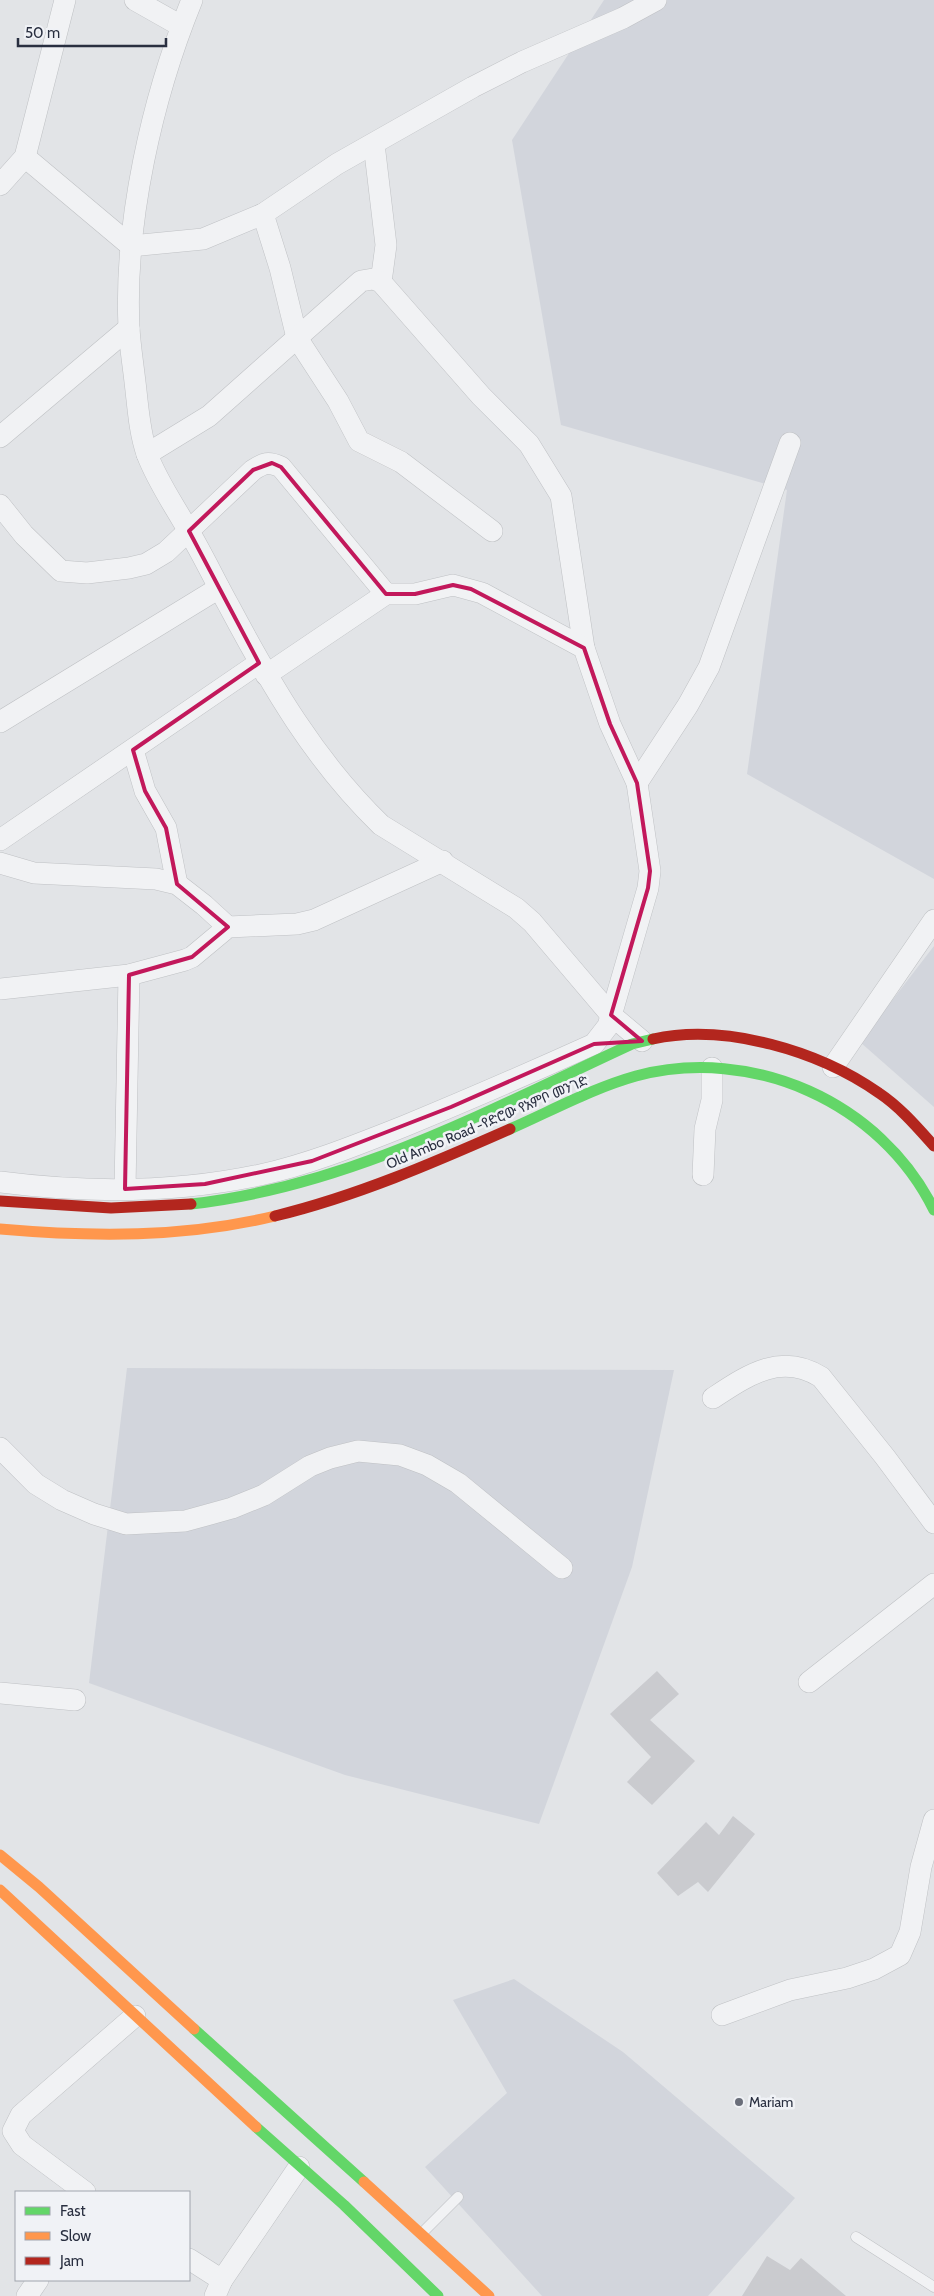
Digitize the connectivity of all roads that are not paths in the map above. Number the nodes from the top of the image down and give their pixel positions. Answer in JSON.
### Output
{"nodes":[{"id":1,"x":65,"y":0,"type":"edge"},
{"id":2,"x":135,"y":0,"type":"edge"},
{"id":3,"x":192,"y":0,"type":"edge"},
{"id":4,"x":656,"y":0,"type":"edge"},
{"id":5,"x":181,"y":26,"type":"junction"},
{"id":6,"x":374,"y":144,"type":"junction"},
{"id":7,"x":25,"y":157,"type":"junction"},
{"id":8,"x":0,"y":184,"type":"edge"},
{"id":9,"x":263,"y":214,"type":"junction"},
{"id":10,"x":131,"y":246,"type":"junction"},
{"id":11,"x":381,"y":282,"type":"junction"},
{"id":12,"x":129,"y":328,"type":"junction"},
{"id":13,"x":297,"y":338,"type":"junction"},
{"id":14,"x":0,"y":437,"type":"edge"},
{"id":15,"x":790,"y":443,"type":"dead end"},
{"id":16,"x":148,"y":454,"type":"junction"},
{"id":17,"x":0,"y":506,"type":"edge"},
{"id":18,"x":492,"y":530,"type":"dead end"},
{"id":19,"x":189,"y":531,"type":"junction"},
{"id":20,"x":219,"y":588,"type":"junction"},
{"id":21,"x":386,"y":594,"type":"junction"},
{"id":22,"x":584,"y":648,"type":"junction"},
{"id":23,"x":262,"y":669,"type":"junction"},
{"id":24,"x":0,"y":721,"type":"edge"},
{"id":25,"x":133,"y":750,"type":"junction"},
{"id":26,"x":637,"y":783,"type":"junction"},
{"id":27,"x":0,"y":840,"type":"edge"},
{"id":28,"x":443,"y":861,"type":"junction"},
{"id":29,"x":0,"y":863,"type":"edge"},
{"id":30,"x":176,"y":884,"type":"junction"},
{"id":31,"x":934,"y":920,"type":"edge"},
{"id":32,"x":228,"y":927,"type":"junction"},
{"id":33,"x":129,"y":975,"type":"junction"},
{"id":34,"x":0,"y":988,"type":"edge"},
{"id":35,"x":612,"y":1015,"type":"junction"},
{"id":36,"x":729,"y":1036,"type":"junction"},
{"id":37,"x":638,"y":1043,"type":"junction"},
{"id":38,"x":594,"y":1044,"type":"junction"},
{"id":39,"x":724,"y":1062,"type":"junction"},
{"id":40,"x":833,"y":1066,"type":"junction"},
{"id":41,"x":934,"y":1146,"type":"edge"},
{"id":42,"x":703,"y":1175,"type":"dead end"},
{"id":43,"x":0,"y":1182,"type":"edge"},
{"id":44,"x":125,"y":1189,"type":"junction"},
{"id":45,"x":0,"y":1201,"type":"edge"},
{"id":46,"x":934,"y":1210,"type":"edge"},
{"id":47,"x":0,"y":1228,"type":"edge"},
{"id":48,"x":713,"y":1398,"type":"dead end"},
{"id":49,"x":0,"y":1448,"type":"edge"},
{"id":50,"x":934,"y":1523,"type":"edge"},
{"id":51,"x":562,"y":1568,"type":"dead end"},
{"id":52,"x":934,"y":1584,"type":"edge"},
{"id":53,"x":809,"y":1682,"type":"dead end"},
{"id":54,"x":0,"y":1693,"type":"edge"},
{"id":55,"x":75,"y":1700,"type":"dead end"},
{"id":56,"x":934,"y":1820,"type":"edge"},
{"id":57,"x":0,"y":1855,"type":"edge"},
{"id":58,"x":0,"y":1890,"type":"edge"},
{"id":59,"x":722,"y":2015,"type":"dead end"},
{"id":60,"x":135,"y":2016,"type":"junction"},
{"id":61,"x":299,"y":2167,"type":"junction"},
{"id":62,"x":84,"y":2191,"type":"edge"},
{"id":63,"x":458,"y":2197,"type":"dead end"},
{"id":64,"x":422,"y":2233,"type":"junction"},
{"id":65,"x":856,"y":2237,"type":"dead end"},
{"id":66,"x":190,"y":2260,"type":"edge"},
{"id":67,"x":37,"y":2281,"type":"edge"},
{"id":68,"x":934,"y":2287,"type":"edge"},
{"id":69,"x":219,"y":2288,"type":"edge"},
{"id":70,"x":27,"y":2296,"type":"edge"},
{"id":71,"x":438,"y":2296,"type":"edge"},
{"id":72,"x":489,"y":2296,"type":"edge"}],
"edges":[{"from":1,"to":7,"type":"street"},
{"from":2,"to":5,"type":"street"},
{"from":3,"to":5,"type":"street"},
{"from":4,"to":6,"type":"street"},
{"from":5,"to":10,"type":"street"},
{"from":6,"to":9,"type":"street"},
{"from":6,"to":11,"type":"street"},
{"from":7,"to":8,"type":"street"},
{"from":7,"to":10,"type":"street"},
{"from":9,"to":10,"type":"street"},
{"from":9,"to":13,"type":"street"},
{"from":10,"to":12,"type":"street"},
{"from":11,"to":13,"type":"street"},
{"from":11,"to":22,"type":"street"},
{"from":12,"to":14,"type":"street"},
{"from":12,"to":16,"type":"street"},
{"from":13,"to":16,"type":"street"},
{"from":13,"to":18,"type":"street"},
{"from":15,"to":26,"type":"street"},
{"from":16,"to":19,"type":"street"},
{"from":17,"to":19,"type":"street"},
{"from":19,"to":20,"type":"street"},
{"from":19,"to":21,"type":"street"},
{"from":20,"to":23,"type":"street"},
{"from":20,"to":24,"type":"street"},
{"from":21,"to":22,"type":"street"},
{"from":21,"to":23,"type":"street"},
{"from":22,"to":26,"type":"street"},
{"from":23,"to":25,"type":"street"},
{"from":23,"to":28,"type":"street"},
{"from":25,"to":27,"type":"street"},
{"from":25,"to":30,"type":"street"},
{"from":26,"to":35,"type":"street"},
{"from":28,"to":32,"type":"street"},
{"from":28,"to":35,"type":"street"},
{"from":29,"to":30,"type":"street"},
{"from":30,"to":32,"type":"street"},
{"from":31,"to":40,"type":"street"},
{"from":32,"to":33,"type":"street"},
{"from":33,"to":34,"type":"street"},
{"from":33,"to":44,"type":"street"},
{"from":35,"to":37,"type":"street"},
{"from":35,"to":38,"type":"street"},
{"from":36,"to":37,"type":"main road","name":"Old Ambo Road -የድሮው የአምቦ መንገድ"},
{"from":36,"to":39,"type":"main road"},
{"from":36,"to":40,"type":"main road","name":"Old Ambo Road -የድሮው የአምቦ መንገድ"},
{"from":37,"to":38,"type":"street"},
{"from":37,"to":45,"type":"main road","name":"Old Ambo Road -የድሮው የአምቦ መንገድ"},
{"from":38,"to":44,"type":"street"},
{"from":39,"to":42,"type":"street"},
{"from":39,"to":46,"type":"main road","name":"Old Ambo Road -የድሮው የአምቦ መንገድ"},
{"from":39,"to":47,"type":"main road","name":"Old Ambo Road -የድሮው የአምቦ መንገድ"},
{"from":40,"to":41,"type":"main road","name":"Old Ambo Road -የድሮው የአምቦ መንገድ"},
{"from":43,"to":44,"type":"street"},
{"from":48,"to":50,"type":"street"},
{"from":49,"to":51,"type":"street"},
{"from":52,"to":53,"type":"street"},
{"from":54,"to":55,"type":"street"},
{"from":56,"to":59,"type":"street"},
{"from":57,"to":64,"type":"main road"},
{"from":58,"to":60,"type":"main road"},
{"from":60,"to":61,"type":"main road"},
{"from":60,"to":62,"type":"street"},
{"from":61,"to":69,"type":"street"},
{"from":61,"to":71,"type":"main road"},
{"from":63,"to":64,"type":"lane"},
{"from":64,"to":72,"type":"main road"},
{"from":65,"to":68,"type":"lane"},
{"from":66,"to":69,"type":"street"},
{"from":67,"to":70,"type":"street"}]}
